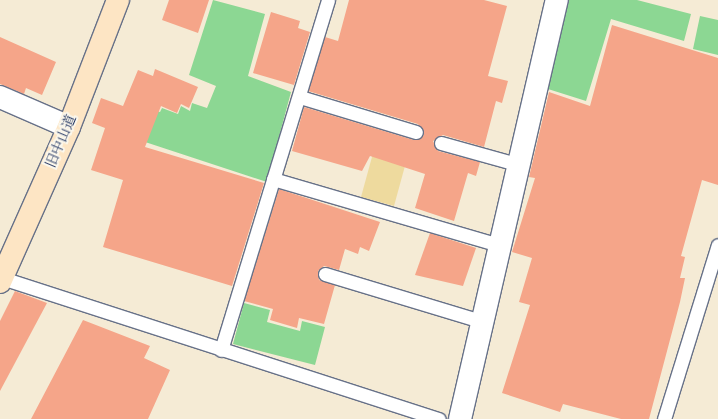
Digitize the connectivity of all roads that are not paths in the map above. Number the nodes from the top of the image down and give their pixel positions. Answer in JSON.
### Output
{"nodes":[{"id":1,"x":118,"y":0,"type":"edge"},
{"id":2,"x":328,"y":0,"type":"edge"},
{"id":3,"x":557,"y":0,"type":"edge"},
{"id":4,"x":0,"y":97,"type":"edge"},
{"id":5,"x":300,"y":97,"type":"junction"},
{"id":6,"x":69,"y":128,"type":"junction"},
{"id":7,"x":416,"y":132,"type":"dead end"},
{"id":8,"x":441,"y":143,"type":"dead end"},
{"id":9,"x":520,"y":165,"type":"junction"},
{"id":10,"x":273,"y":179,"type":"junction"},
{"id":11,"x":718,"y":245,"type":"edge"},
{"id":12,"x":502,"y":246,"type":"junction"},
{"id":13,"x":325,"y":274,"type":"dead end"},
{"id":14,"x":1,"y":280,"type":"edge"},
{"id":15,"x":484,"y":322,"type":"junction"},
{"id":16,"x":221,"y":350,"type":"junction"},
{"id":17,"x":440,"y":419,"type":"edge"},
{"id":18,"x":460,"y":419,"type":"edge"},
{"id":19,"x":664,"y":419,"type":"edge"}],
"edges":[{"from":1,"to":6,"type":"main road","name":"旧中山道"},
{"from":2,"to":5,"type":"lane"},
{"from":3,"to":9,"type":"street"},
{"from":4,"to":6,"type":"street"},
{"from":5,"to":7,"type":"lane"},
{"from":5,"to":10,"type":"lane"},
{"from":6,"to":14,"type":"main road","name":"旧中山道"},
{"from":8,"to":9,"type":"lane"},
{"from":9,"to":12,"type":"street"},
{"from":10,"to":12,"type":"lane"},
{"from":10,"to":16,"type":"lane"},
{"from":11,"to":19,"type":"lane"},
{"from":12,"to":15,"type":"street"},
{"from":13,"to":15,"type":"lane"},
{"from":14,"to":16,"type":"lane"},
{"from":15,"to":18,"type":"street"},
{"from":16,"to":17,"type":"lane"}]}
